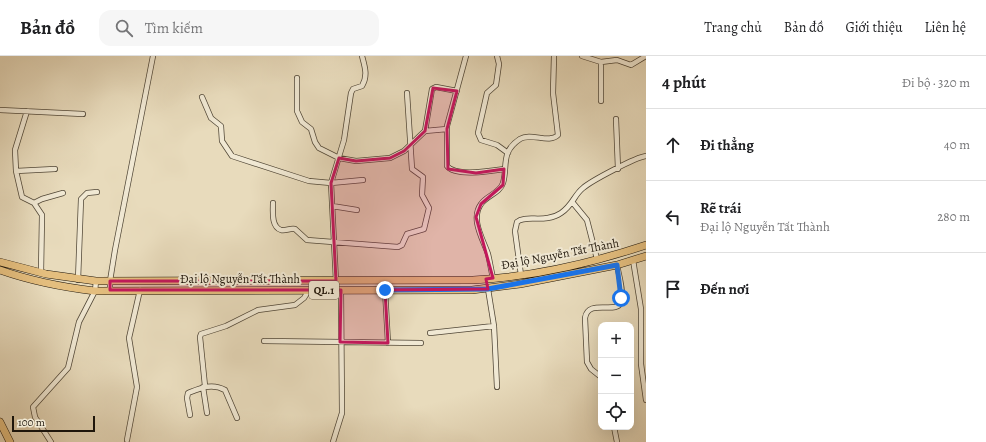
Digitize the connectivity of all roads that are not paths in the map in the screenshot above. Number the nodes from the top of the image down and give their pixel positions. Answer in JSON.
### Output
{"nodes":[{"id":1,"x":153,"y":56,"type":"edge"},
{"id":2,"x":362,"y":56,"type":"edge"},
{"id":3,"x":466,"y":56,"type":"edge"},
{"id":4,"x":497,"y":56,"type":"edge"},
{"id":5,"x":554,"y":56,"type":"edge"},
{"id":6,"x":582,"y":56,"type":"edge"},
{"id":7,"x":646,"y":56,"type":"edge"},
{"id":8,"x":601,"y":62,"type":"junction"},
{"id":9,"x":297,"y":78,"type":"dead end"},
{"id":10,"x":456,"y":91,"type":"junction"},
{"id":11,"x":407,"y":93,"type":"dead end"},
{"id":12,"x":202,"y":97,"type":"dead end"},
{"id":13,"x":601,"y":101,"type":"dead end"},
{"id":14,"x":0,"y":110,"type":"edge"},
{"id":15,"x":28,"y":111,"type":"junction"},
{"id":16,"x":83,"y":114,"type":"dead end"},
{"id":17,"x":616,"y":119,"type":"dead end"},
{"id":18,"x":447,"y":129,"type":"junction"},
{"id":19,"x":425,"y":131,"type":"junction"},
{"id":20,"x":410,"y":145,"type":"junction"},
{"id":21,"x":508,"y":153,"type":"junction"},
{"id":22,"x":646,"y":156,"type":"edge"},
{"id":23,"x":339,"y":158,"type":"junction"},
{"id":24,"x":618,"y":168,"type":"junction"},
{"id":25,"x":55,"y":169,"type":"dead end"},
{"id":26,"x":504,"y":169,"type":"junction"},
{"id":27,"x":16,"y":171,"type":"junction"},
{"id":28,"x":363,"y":180,"type":"dead end"},
{"id":29,"x":331,"y":183,"type":"junction"},
{"id":30,"x":97,"y":192,"type":"dead end"},
{"id":31,"x":63,"y":193,"type":"dead end"},
{"id":32,"x":34,"y":203,"type":"junction"},
{"id":33,"x":272,"y":203,"type":"dead end"},
{"id":34,"x":573,"y":203,"type":"junction"},
{"id":35,"x":332,"y":206,"type":"junction"},
{"id":36,"x":356,"y":210,"type":"dead end"},
{"id":37,"x":334,"y":243,"type":"junction"},
{"id":38,"x":646,"y":245,"type":"edge"},
{"id":39,"x":646,"y":256,"type":"edge"},
{"id":40,"x":597,"y":259,"type":"junction"},
{"id":41,"x":633,"y":260,"type":"junction"},
{"id":42,"x":0,"y":262,"type":"edge"},
{"id":43,"x":617,"y":265,"type":"junction"},
{"id":44,"x":0,"y":270,"type":"edge"},
{"id":45,"x":41,"y":273,"type":"junction"},
{"id":46,"x":521,"y":275,"type":"junction"},
{"id":47,"x":490,"y":279,"type":"junction"},
{"id":48,"x":78,"y":280,"type":"junction"},
{"id":49,"x":96,"y":281,"type":"junction"},
{"id":50,"x":110,"y":281,"type":"junction"},
{"id":51,"x":339,"y":281,"type":"junction"},
{"id":52,"x":488,"y":289,"type":"junction"},
{"id":53,"x":110,"y":290,"type":"junction"},
{"id":54,"x":140,"y":290,"type":"junction"},
{"id":55,"x":309,"y":290,"type":"junction"},
{"id":56,"x":342,"y":290,"type":"junction"},
{"id":57,"x":385,"y":290,"type":"junction"},
{"id":58,"x":95,"y":291,"type":"junction"},
{"id":59,"x":494,"y":326,"type":"junction"},
{"id":60,"x":430,"y":333,"type":"dead end"},
{"id":61,"x":264,"y":341,"type":"dead end"},
{"id":62,"x":340,"y":342,"type":"junction"},
{"id":63,"x":388,"y":343,"type":"junction"},
{"id":64,"x":421,"y":343,"type":"dead end"},
{"id":65,"x":598,"y":375,"type":"edge"},
{"id":66,"x":204,"y":386,"type":"junction"},
{"id":67,"x":497,"y":387,"type":"dead end"},
{"id":68,"x":646,"y":400,"type":"edge"},
{"id":69,"x":207,"y":413,"type":"dead end"},
{"id":70,"x":190,"y":415,"type":"dead end"},
{"id":71,"x":237,"y":418,"type":"dead end"},
{"id":72,"x":0,"y":422,"type":"edge"},
{"id":73,"x":615,"y":430,"type":"edge"},
{"id":74,"x":2,"y":432,"type":"edge"},
{"id":75,"x":128,"y":440,"type":"dead end"},
{"id":76,"x":10,"y":442,"type":"edge"},
{"id":77,"x":51,"y":442,"type":"edge"},
{"id":78,"x":333,"y":442,"type":"edge"},
{"id":79,"x":617,"y":442,"type":"edge"}],
"edges":[{"from":1,"to":50,"type":"street"},
{"from":2,"to":23,"type":"street"},
{"from":3,"to":10,"type":"street"},
{"from":4,"to":21,"type":"street"},
{"from":5,"to":21,"type":"street"},
{"from":6,"to":8,"type":"street"},
{"from":7,"to":8,"type":"street"},
{"from":8,"to":13,"type":"street"},
{"from":9,"to":23,"type":"street"},
{"from":10,"to":18,"type":"street"},
{"from":10,"to":19,"type":"street"},
{"from":11,"to":20,"type":"street"},
{"from":12,"to":29,"type":"street"},
{"from":14,"to":15,"type":"street"},
{"from":15,"to":16,"type":"street"},
{"from":15,"to":27,"type":"street"},
{"from":17,"to":24,"type":"street"},
{"from":18,"to":19,"type":"street"},
{"from":18,"to":26,"type":"street"},
{"from":19,"to":20,"type":"street"},
{"from":20,"to":23,"type":"street"},
{"from":20,"to":37,"type":"street"},
{"from":21,"to":26,"type":"street"},
{"from":22,"to":24,"type":"street"},
{"from":23,"to":29,"type":"street"},
{"from":24,"to":34,"type":"street"},
{"from":25,"to":27,"type":"street"},
{"from":26,"to":47,"type":"street"},
{"from":27,"to":32,"type":"street"},
{"from":28,"to":29,"type":"street"},
{"from":29,"to":35,"type":"street"},
{"from":30,"to":48,"type":"street"},
{"from":31,"to":32,"type":"street"},
{"from":32,"to":45,"type":"street"},
{"from":33,"to":37,"type":"street"},
{"from":34,"to":40,"type":"street"},
{"from":34,"to":46,"type":"street"},
{"from":35,"to":36,"type":"street"},
{"from":35,"to":37,"type":"street"},
{"from":37,"to":51,"type":"street"},
{"from":38,"to":40,"type":"main road","name":"Đại lộ Nguyễn Tất Thành","number":"QL.1"},
{"from":39,"to":41,"type":"main road","name":"Đại lộ Nguyễn Tất Thành","number":"QL.1"},
{"from":40,"to":46,"type":"main road","name":"Đại lộ Nguyễn Tất Thành","number":"QL.1"},
{"from":41,"to":43,"type":"main road","name":"Đại lộ Nguyễn Tất Thành","number":"QL.1"},
{"from":41,"to":68,"type":"street"},
{"from":42,"to":45,"type":"main road","name":"Đại lộ Nguyễn Tất Thành","number":"QL.1"},
{"from":43,"to":52,"type":"main road","name":"Đại lộ Nguyễn Tất Thành","number":"QL.1"},
{"from":43,"to":65,"type":"street"},
{"from":44,"to":58,"type":"main road","name":"Đại lộ Nguyễn Tất Thành","number":"QL.1"},
{"from":45,"to":48,"type":"main road","name":"Đại lộ Nguyễn Tất Thành","number":"QL.1"},
{"from":46,"to":47,"type":"main road","name":"Đại lộ Nguyễn Tất Thành","number":"QL.1"},
{"from":47,"to":51,"type":"main road","name":"Đại lộ Nguyễn Tất Thành","number":"QL.1"},
{"from":47,"to":52,"type":"main road"},
{"from":48,"to":49,"type":"main road","name":"Đại lộ Nguyễn Tất Thành","number":"QL.1"},
{"from":49,"to":50,"type":"main road","name":"Đại lộ Nguyễn Tất Thành","number":"QL.1"},
{"from":49,"to":58,"type":"street"},
{"from":50,"to":51,"type":"main road","name":"Đại lộ Nguyễn Tất Thành","number":"QL.1"},
{"from":50,"to":53,"type":"street"},
{"from":51,"to":56,"type":"main road"},
{"from":52,"to":57,"type":"main road","name":"Đại lộ Nguyễn Tất Thành","number":"QL.1"},
{"from":52,"to":59,"type":"street"},
{"from":53,"to":54,"type":"main road","name":"Đại lộ Nguyễn Tất Thành","number":"QL.1"},
{"from":53,"to":58,"type":"main road","name":"Đại lộ Nguyễn Tất Thành","number":"QL.1"},
{"from":54,"to":55,"type":"main road","name":"Đại lộ Nguyễn Tất Thành","number":"QL.1"},
{"from":54,"to":75,"type":"street"},
{"from":55,"to":56,"type":"main road","name":"Đại lộ Nguyễn Tất Thành","number":"QL.1"},
{"from":55,"to":66,"type":"street"},
{"from":56,"to":57,"type":"main road","name":"Đại lộ Nguyễn Tất Thành","number":"QL.1"},
{"from":56,"to":62,"type":"street"},
{"from":57,"to":63,"type":"street"},
{"from":58,"to":77,"type":"street"},
{"from":59,"to":60,"type":"street"},
{"from":59,"to":67,"type":"street"},
{"from":61,"to":62,"type":"street"},
{"from":62,"to":63,"type":"street"},
{"from":62,"to":78,"type":"street"},
{"from":63,"to":64,"type":"street"},
{"from":66,"to":69,"type":"street"},
{"from":66,"to":70,"type":"street"},
{"from":66,"to":71,"type":"street"},
{"from":72,"to":74,"type":"main road"},
{"from":73,"to":79,"type":"street"},
{"from":74,"to":76,"type":"main road"}]}
